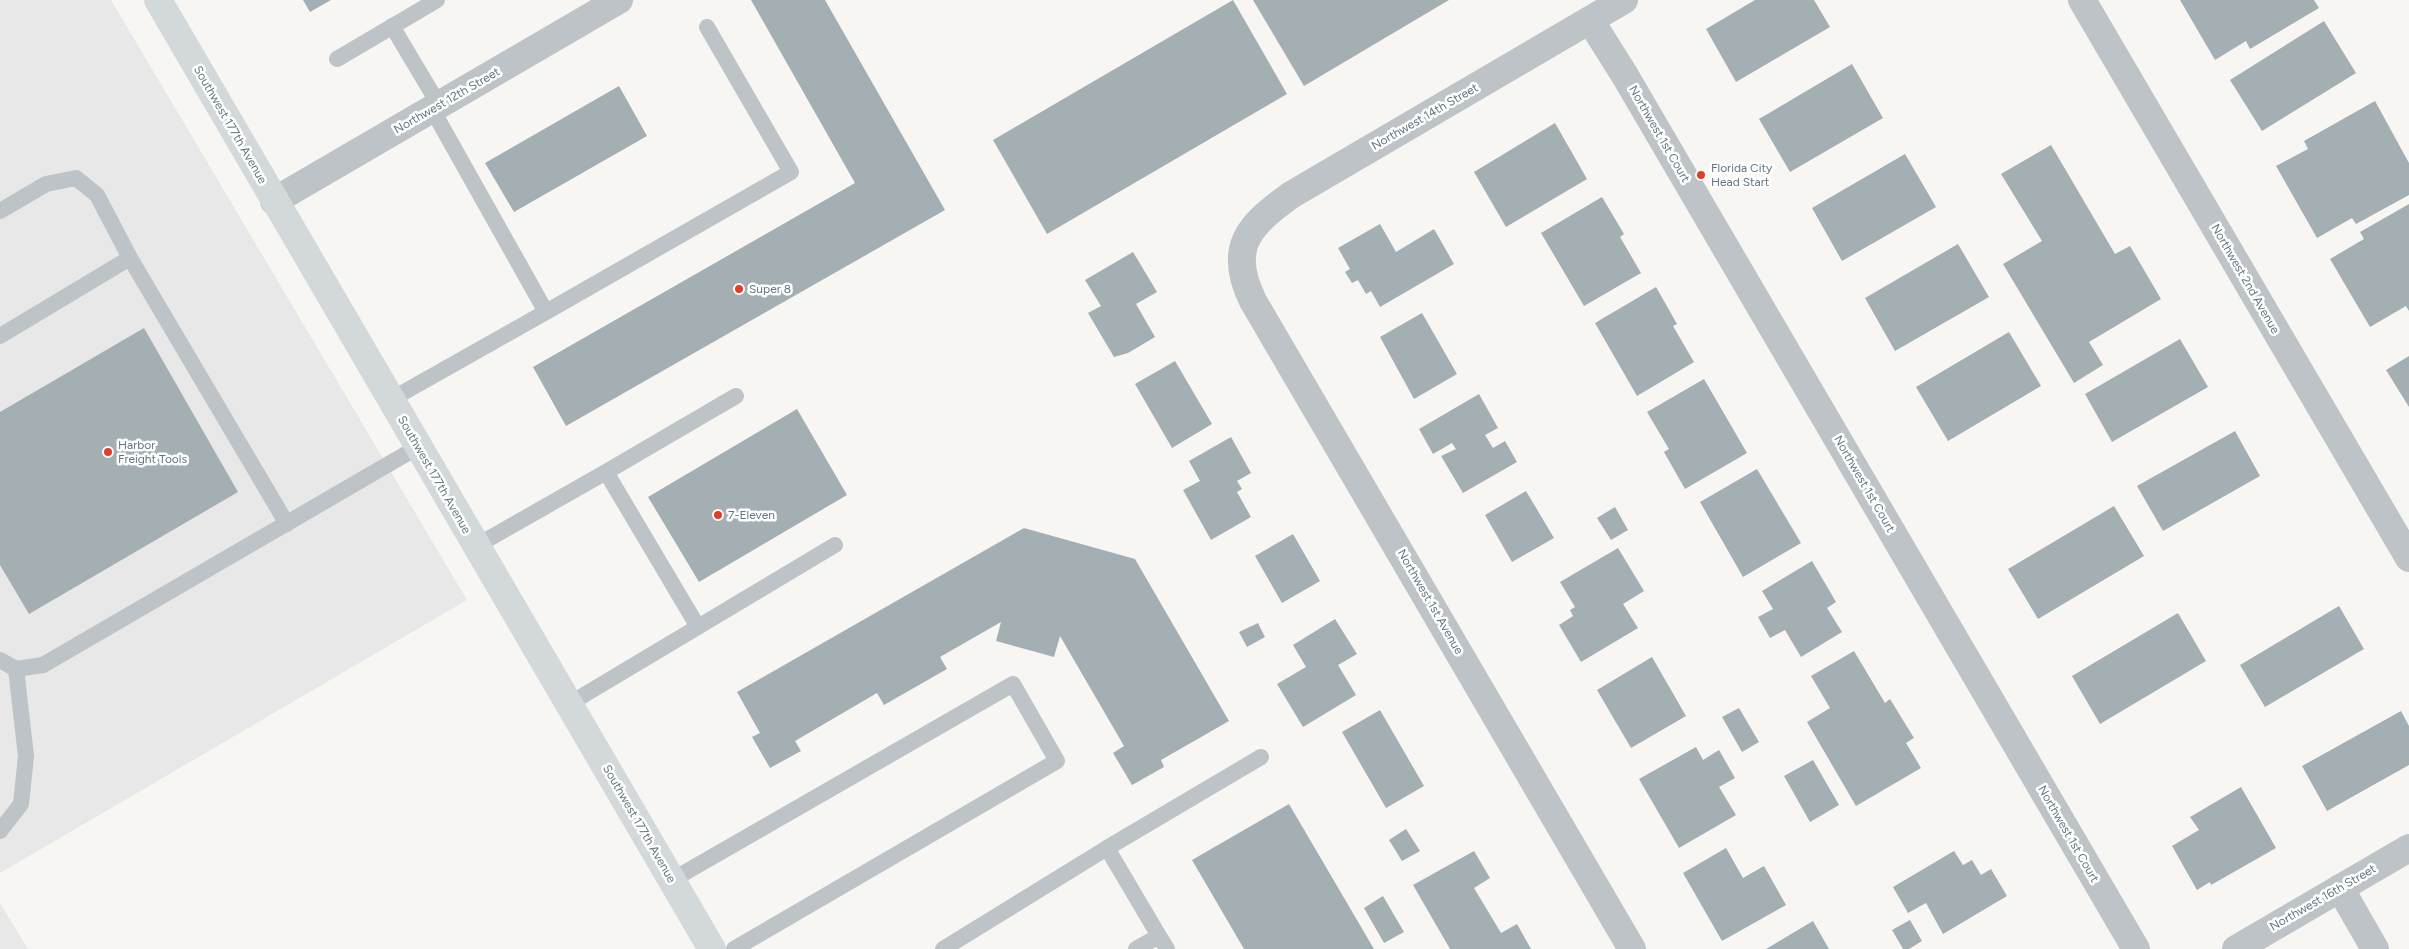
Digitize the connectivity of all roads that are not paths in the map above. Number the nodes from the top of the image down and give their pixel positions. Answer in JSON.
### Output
{"nodes":[{"id":1,"x":158,"y":0,"type":"edge"},
{"id":2,"x":436,"y":0,"type":"edge"},
{"id":3,"x":620,"y":0,"type":"edge"},
{"id":4,"x":1624,"y":0,"type":"edge"},
{"id":5,"x":2082,"y":0,"type":"edge"},
{"id":6,"x":1590,"y":20,"type":"junction"},
{"id":7,"x":392,"y":26,"type":"junction"},
{"id":8,"x":707,"y":27,"type":"dead end"},
{"id":9,"x":337,"y":59,"type":"dead end"},
{"id":10,"x":435,"y":107,"type":"junction"},
{"id":11,"x":274,"y":202,"type":"junction"},
{"id":12,"x":0,"y":212,"type":"edge"},
{"id":13,"x":1242,"y":251,"type":"joint"},
{"id":14,"x":130,"y":258,"type":"junction"},
{"id":15,"x":546,"y":312,"type":"junction"},
{"id":16,"x":0,"y":336,"type":"edge"},
{"id":17,"x":736,"y":396,"type":"dead end"},
{"id":18,"x":390,"y":400,"type":"junction"},
{"id":19,"x":418,"y":447,"type":"junction"},
{"id":20,"x":606,"y":472,"type":"junction"},
{"id":21,"x":287,"y":524,"type":"junction"},
{"id":22,"x":835,"y":545,"type":"dead end"},
{"id":23,"x":476,"y":546,"type":"junction"},
{"id":24,"x":2409,"y":558,"type":"edge"},
{"id":25,"x":698,"y":627,"type":"junction"},
{"id":26,"x":0,"y":660,"type":"edge"},
{"id":27,"x":16,"y":669,"type":"junction"},
{"id":28,"x":570,"y":704,"type":"junction"},
{"id":29,"x":1261,"y":757,"type":"dead end"},
{"id":30,"x":0,"y":831,"type":"edge"},
{"id":31,"x":1107,"y":848,"type":"junction"},
{"id":32,"x":2409,"y":848,"type":"edge"},
{"id":33,"x":672,"y":880,"type":"junction"},
{"id":34,"x":2340,"y":888,"type":"junction"},
{"id":35,"x":1163,"y":942,"type":"edge"},
{"id":36,"x":712,"y":949,"type":"edge"},
{"id":37,"x":734,"y":949,"type":"edge"},
{"id":38,"x":943,"y":949,"type":"edge"},
{"id":39,"x":1136,"y":949,"type":"edge"},
{"id":40,"x":1632,"y":949,"type":"edge"},
{"id":41,"x":2136,"y":949,"type":"edge"},
{"id":42,"x":2236,"y":949,"type":"edge"},
{"id":43,"x":2375,"y":949,"type":"edge"}],
"edges":[{"from":1,"to":11,"type":"main road","name":"Southwest 177th Avenue"},
{"from":2,"to":7,"type":"lane"},
{"from":3,"to":10,"type":"street","name":"Northwest 12th Street"},
{"from":4,"to":6,"type":"street","name":"Northwest 14th Street"},
{"from":5,"to":24,"type":"street","name":"Northwest 2nd Avenue"},
{"from":6,"to":13,"type":"street","name":"Northwest 14th Street"},
{"from":6,"to":41,"type":"street","name":"Northwest 1st Court"},
{"from":7,"to":9,"type":"lane"},
{"from":7,"to":10,"type":"lane"},
{"from":8,"to":15,"type":"lane"},
{"from":10,"to":11,"type":"street","name":"Northwest 12th Street"},
{"from":10,"to":15,"type":"lane"},
{"from":11,"to":18,"type":"main road","name":"Southwest 177th Avenue"},
{"from":12,"to":14,"type":"lane"},
{"from":13,"to":40,"type":"street","name":"Northwest 1st Avenue"},
{"from":14,"to":16,"type":"lane"},
{"from":14,"to":21,"type":"lane"},
{"from":15,"to":18,"type":"lane"},
{"from":17,"to":20,"type":"lane"},
{"from":18,"to":19,"type":"main road","name":"Southwest 177th Avenue"},
{"from":19,"to":21,"type":"lane"},
{"from":19,"to":23,"type":"main road","name":"Southwest 177th Avenue"},
{"from":20,"to":23,"type":"lane"},
{"from":20,"to":25,"type":"lane"},
{"from":21,"to":27,"type":"lane"},
{"from":22,"to":25,"type":"lane"},
{"from":23,"to":28,"type":"main road","name":"Southwest 177th Avenue"},
{"from":25,"to":28,"type":"lane"},
{"from":26,"to":27,"type":"lane"},
{"from":27,"to":30,"type":"lane"},
{"from":28,"to":33,"type":"main road","name":"Southwest 177th Avenue"},
{"from":29,"to":31,"type":"lane"},
{"from":31,"to":35,"type":"lane"},
{"from":31,"to":38,"type":"lane"},
{"from":32,"to":34,"type":"street","name":"Northwest 16th Street"},
{"from":33,"to":36,"type":"main road","name":"Southwest 177th Avenue"},
{"from":33,"to":37,"type":"lane"},
{"from":34,"to":42,"type":"street","name":"Northwest 16th Street"},
{"from":34,"to":43,"type":"street"},
{"from":35,"to":39,"type":"lane"}]}
